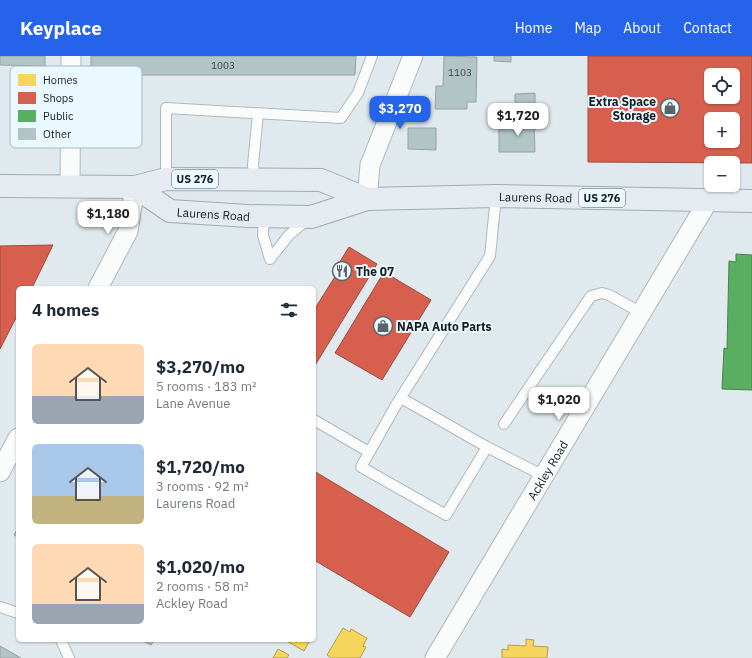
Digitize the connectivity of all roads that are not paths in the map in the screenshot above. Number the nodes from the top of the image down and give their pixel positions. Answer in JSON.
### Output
{"nodes":[{"id":1,"x":71,"y":56,"type":"edge"},
{"id":2,"x":372,"y":56,"type":"edge"},
{"id":3,"x":413,"y":56,"type":"edge"},
{"id":4,"x":71,"y":66,"type":"edge"},
{"id":5,"x":258,"y":113,"type":"junction"},
{"id":6,"x":70,"y":148,"type":"edge"},
{"id":7,"x":166,"y":179,"type":"junction"},
{"id":8,"x":256,"y":179,"type":"junction"},
{"id":9,"x":0,"y":186,"type":"edge"},
{"id":10,"x":70,"y":187,"type":"junction"},
{"id":11,"x":135,"y":188,"type":"junction"},
{"id":12,"x":496,"y":196,"type":"junction"},
{"id":13,"x":368,"y":199,"type":"junction"},
{"id":14,"x":708,"y":200,"type":"junction"},
{"id":15,"x":752,"y":201,"type":"edge"},
{"id":16,"x":264,"y":215,"type":"junction"},
{"id":17,"x":311,"y":217,"type":"junction"},
{"id":18,"x":99,"y":286,"type":"edge"},
{"id":19,"x":642,"y":313,"type":"junction"},
{"id":20,"x":401,"y":398,"type":"junction"},
{"id":21,"x":316,"y":421,"type":"edge"},
{"id":22,"x":504,"y":424,"type":"dead end"},
{"id":23,"x":16,"y":442,"type":"edge"},
{"id":24,"x":487,"y":447,"type":"junction"},
{"id":25,"x":369,"y":452,"type":"junction"},
{"id":26,"x":0,"y":472,"type":"edge"},
{"id":27,"x":544,"y":476,"type":"junction"},
{"id":28,"x":0,"y":607,"type":"edge"},
{"id":29,"x":16,"y":612,"type":"edge"},
{"id":30,"x":62,"y":642,"type":"edge"},
{"id":31,"x":69,"y":658,"type":"edge"},
{"id":32,"x":435,"y":658,"type":"edge"}],
"edges":[{"from":1,"to":4,"type":"street"},
{"from":2,"to":5,"type":"lane"},
{"from":3,"to":13,"type":"street"},
{"from":5,"to":7,"type":"lane"},
{"from":5,"to":8,"type":"lane"},
{"from":6,"to":10,"type":"street"},
{"from":7,"to":8,"type":"main road","name":"Laurens Road","number":"US 276"},
{"from":7,"to":11,"type":"main road","name":"Laurens Road","number":"US 276"},
{"from":8,"to":13,"type":"main road","name":"Laurens Road","number":"US 276"},
{"from":9,"to":10,"type":"main road","name":"Laurens Road","number":"US 276"},
{"from":10,"to":11,"type":"main road","name":"Laurens Road","number":"US 276"},
{"from":11,"to":16,"type":"main road","name":"Laurens Road","number":"US 276"},
{"from":11,"to":18,"type":"street"},
{"from":12,"to":13,"type":"main road","name":"Laurens Road","number":"US 276"},
{"from":12,"to":14,"type":"main road","name":"Laurens Road","number":"US 276"},
{"from":12,"to":20,"type":"lane"},
{"from":13,"to":17,"type":"main road","name":"Laurens Road","number":"US 276"},
{"from":14,"to":15,"type":"main road","name":"Laurens Road","number":"US 276"},
{"from":14,"to":19,"type":"street","name":"Ackley Road"},
{"from":16,"to":17,"type":"main road","name":"Laurens Road","number":"US 276"},
{"from":16,"to":17,"type":"lane"},
{"from":19,"to":22,"type":"lane"},
{"from":19,"to":27,"type":"street","name":"Ackley Road"},
{"from":20,"to":24,"type":"lane"},
{"from":20,"to":25,"type":"lane"},
{"from":21,"to":25,"type":"lane"},
{"from":23,"to":26,"type":"street"},
{"from":24,"to":25,"type":"lane"},
{"from":24,"to":27,"type":"lane"},
{"from":27,"to":32,"type":"street","name":"Ackley Road"},
{"from":28,"to":29,"type":"lane"},
{"from":30,"to":31,"type":"lane"}]}
